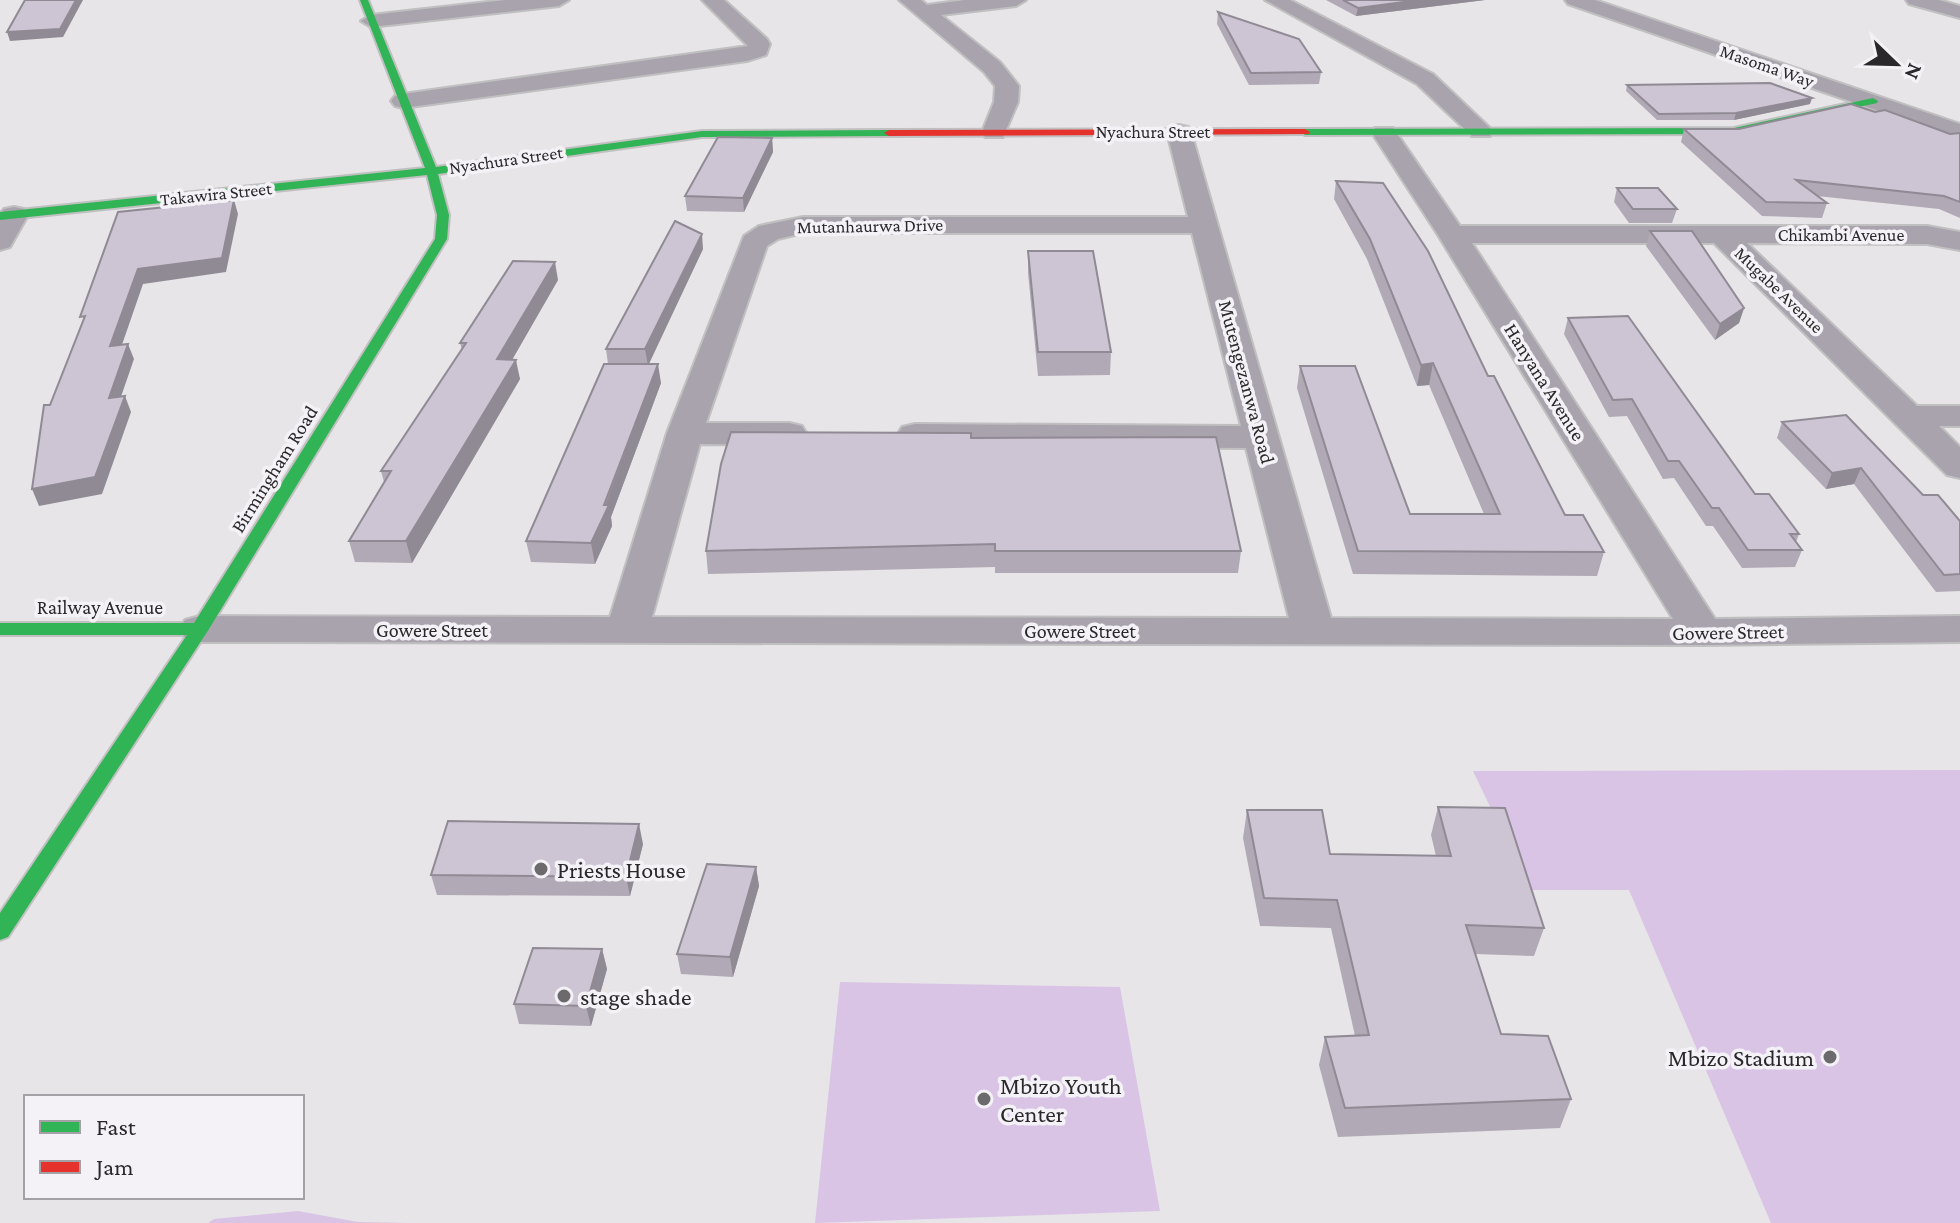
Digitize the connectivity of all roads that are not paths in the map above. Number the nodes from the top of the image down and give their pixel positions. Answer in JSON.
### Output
{"nodes":[{"id":1,"x":364,"y":0,"type":"edge"},
{"id":2,"x":559,"y":0,"type":"edge"},
{"id":3,"x":712,"y":0,"type":"edge"},
{"id":4,"x":1016,"y":0,"type":"edge"},
{"id":5,"x":1275,"y":0,"type":"edge"},
{"id":6,"x":1575,"y":0,"type":"edge"},
{"id":7,"x":1916,"y":0,"type":"edge"},
{"id":8,"x":917,"y":6,"type":"edge"},
{"id":9,"x":1960,"y":12,"type":"edge"},
{"id":10,"x":371,"y":21,"type":"junction"},
{"id":11,"x":403,"y":101,"type":"junction"},
{"id":12,"x":1873,"y":101,"type":"junction"},
{"id":13,"x":1481,"y":131,"type":"junction"},
{"id":14,"x":994,"y":132,"type":"junction"},
{"id":15,"x":1179,"y":132,"type":"junction"},
{"id":16,"x":1960,"y":132,"type":"edge"},
{"id":17,"x":1384,"y":133,"type":"junction"},
{"id":18,"x":432,"y":171,"type":"junction"},
{"id":19,"x":7,"y":215,"type":"edge"},
{"id":20,"x":1206,"y":225,"type":"junction"},
{"id":21,"x":1722,"y":234,"type":"junction"},
{"id":22,"x":1452,"y":235,"type":"junction"},
{"id":23,"x":0,"y":241,"type":"edge"},
{"id":24,"x":1960,"y":241,"type":"edge"},
{"id":25,"x":1908,"y":416,"type":"junction"},
{"id":26,"x":1960,"y":416,"type":"edge"},
{"id":27,"x":685,"y":433,"type":"junction"},
{"id":28,"x":825,"y":434,"type":"edge"},
{"id":29,"x":888,"y":434,"type":"edge"},
{"id":30,"x":1262,"y":437,"type":"junction"},
{"id":31,"x":1960,"y":467,"type":"edge"},
{"id":32,"x":0,"y":629,"type":"edge"},
{"id":33,"x":200,"y":629,"type":"junction"},
{"id":34,"x":1960,"y":629,"type":"edge"},
{"id":35,"x":627,"y":630,"type":"junction"},
{"id":36,"x":1314,"y":632,"type":"junction"},
{"id":37,"x":1702,"y":632,"type":"junction"},
{"id":38,"x":0,"y":931,"type":"edge"}],
"edges":[{"from":1,"to":10,"type":"street","name":"Birmingham Road"},
{"from":2,"to":10,"type":"street"},
{"from":3,"to":11,"type":"street"},
{"from":4,"to":8,"type":"street"},
{"from":5,"to":13,"type":"street"},
{"from":6,"to":12,"type":"street","name":"Masoma Way"},
{"from":7,"to":9,"type":"street"},
{"from":8,"to":14,"type":"street"},
{"from":10,"to":11,"type":"street","name":"Birmingham Road"},
{"from":11,"to":18,"type":"street","name":"Birmingham Road"},
{"from":12,"to":13,"type":"street","name":"Nyachura Street"},
{"from":12,"to":16,"type":"street","name":"Masoma Way"},
{"from":13,"to":17,"type":"street","name":"Nyachura Street"},
{"from":14,"to":15,"type":"street","name":"Nyachura Street"},
{"from":14,"to":18,"type":"street","name":"Nyachura Street"},
{"from":15,"to":17,"type":"street","name":"Nyachura Street"},
{"from":15,"to":20,"type":"street","name":"Mutengezanwa Road"},
{"from":17,"to":22,"type":"street","name":"Hanyana Avenue"},
{"from":18,"to":19,"type":"street","name":"Takawira Street"},
{"from":18,"to":33,"type":"street","name":"Birmingham Road"},
{"from":19,"to":23,"type":"street"},
{"from":20,"to":27,"type":"street","name":"Mutanhaurwa Drive"},
{"from":20,"to":30,"type":"street","name":"Mutengezanwa Road"},
{"from":21,"to":22,"type":"street","name":"Mugabe Avenue"},
{"from":21,"to":24,"type":"street","name":"Chikambi Avenue"},
{"from":21,"to":25,"type":"street","name":"Mugabe Avenue"},
{"from":22,"to":37,"type":"street","name":"Hanyana Avenue"},
{"from":25,"to":26,"type":"street"},
{"from":25,"to":31,"type":"street","name":"Mugabe Avenue"},
{"from":27,"to":28,"type":"street"},
{"from":27,"to":35,"type":"street","name":"Mutanhaurwa Drive"},
{"from":29,"to":30,"type":"street"},
{"from":30,"to":36,"type":"street","name":"Mutengezanwa Road"},
{"from":32,"to":33,"type":"street","name":"Railway Avenue"},
{"from":33,"to":35,"type":"street","name":"Gowere Street"},
{"from":33,"to":38,"type":"street","name":"Birmingham Road"},
{"from":34,"to":37,"type":"street","name":"Gowere Street"},
{"from":35,"to":36,"type":"street","name":"Gowere Street"},
{"from":36,"to":37,"type":"street","name":"Gowere Street"}]}
